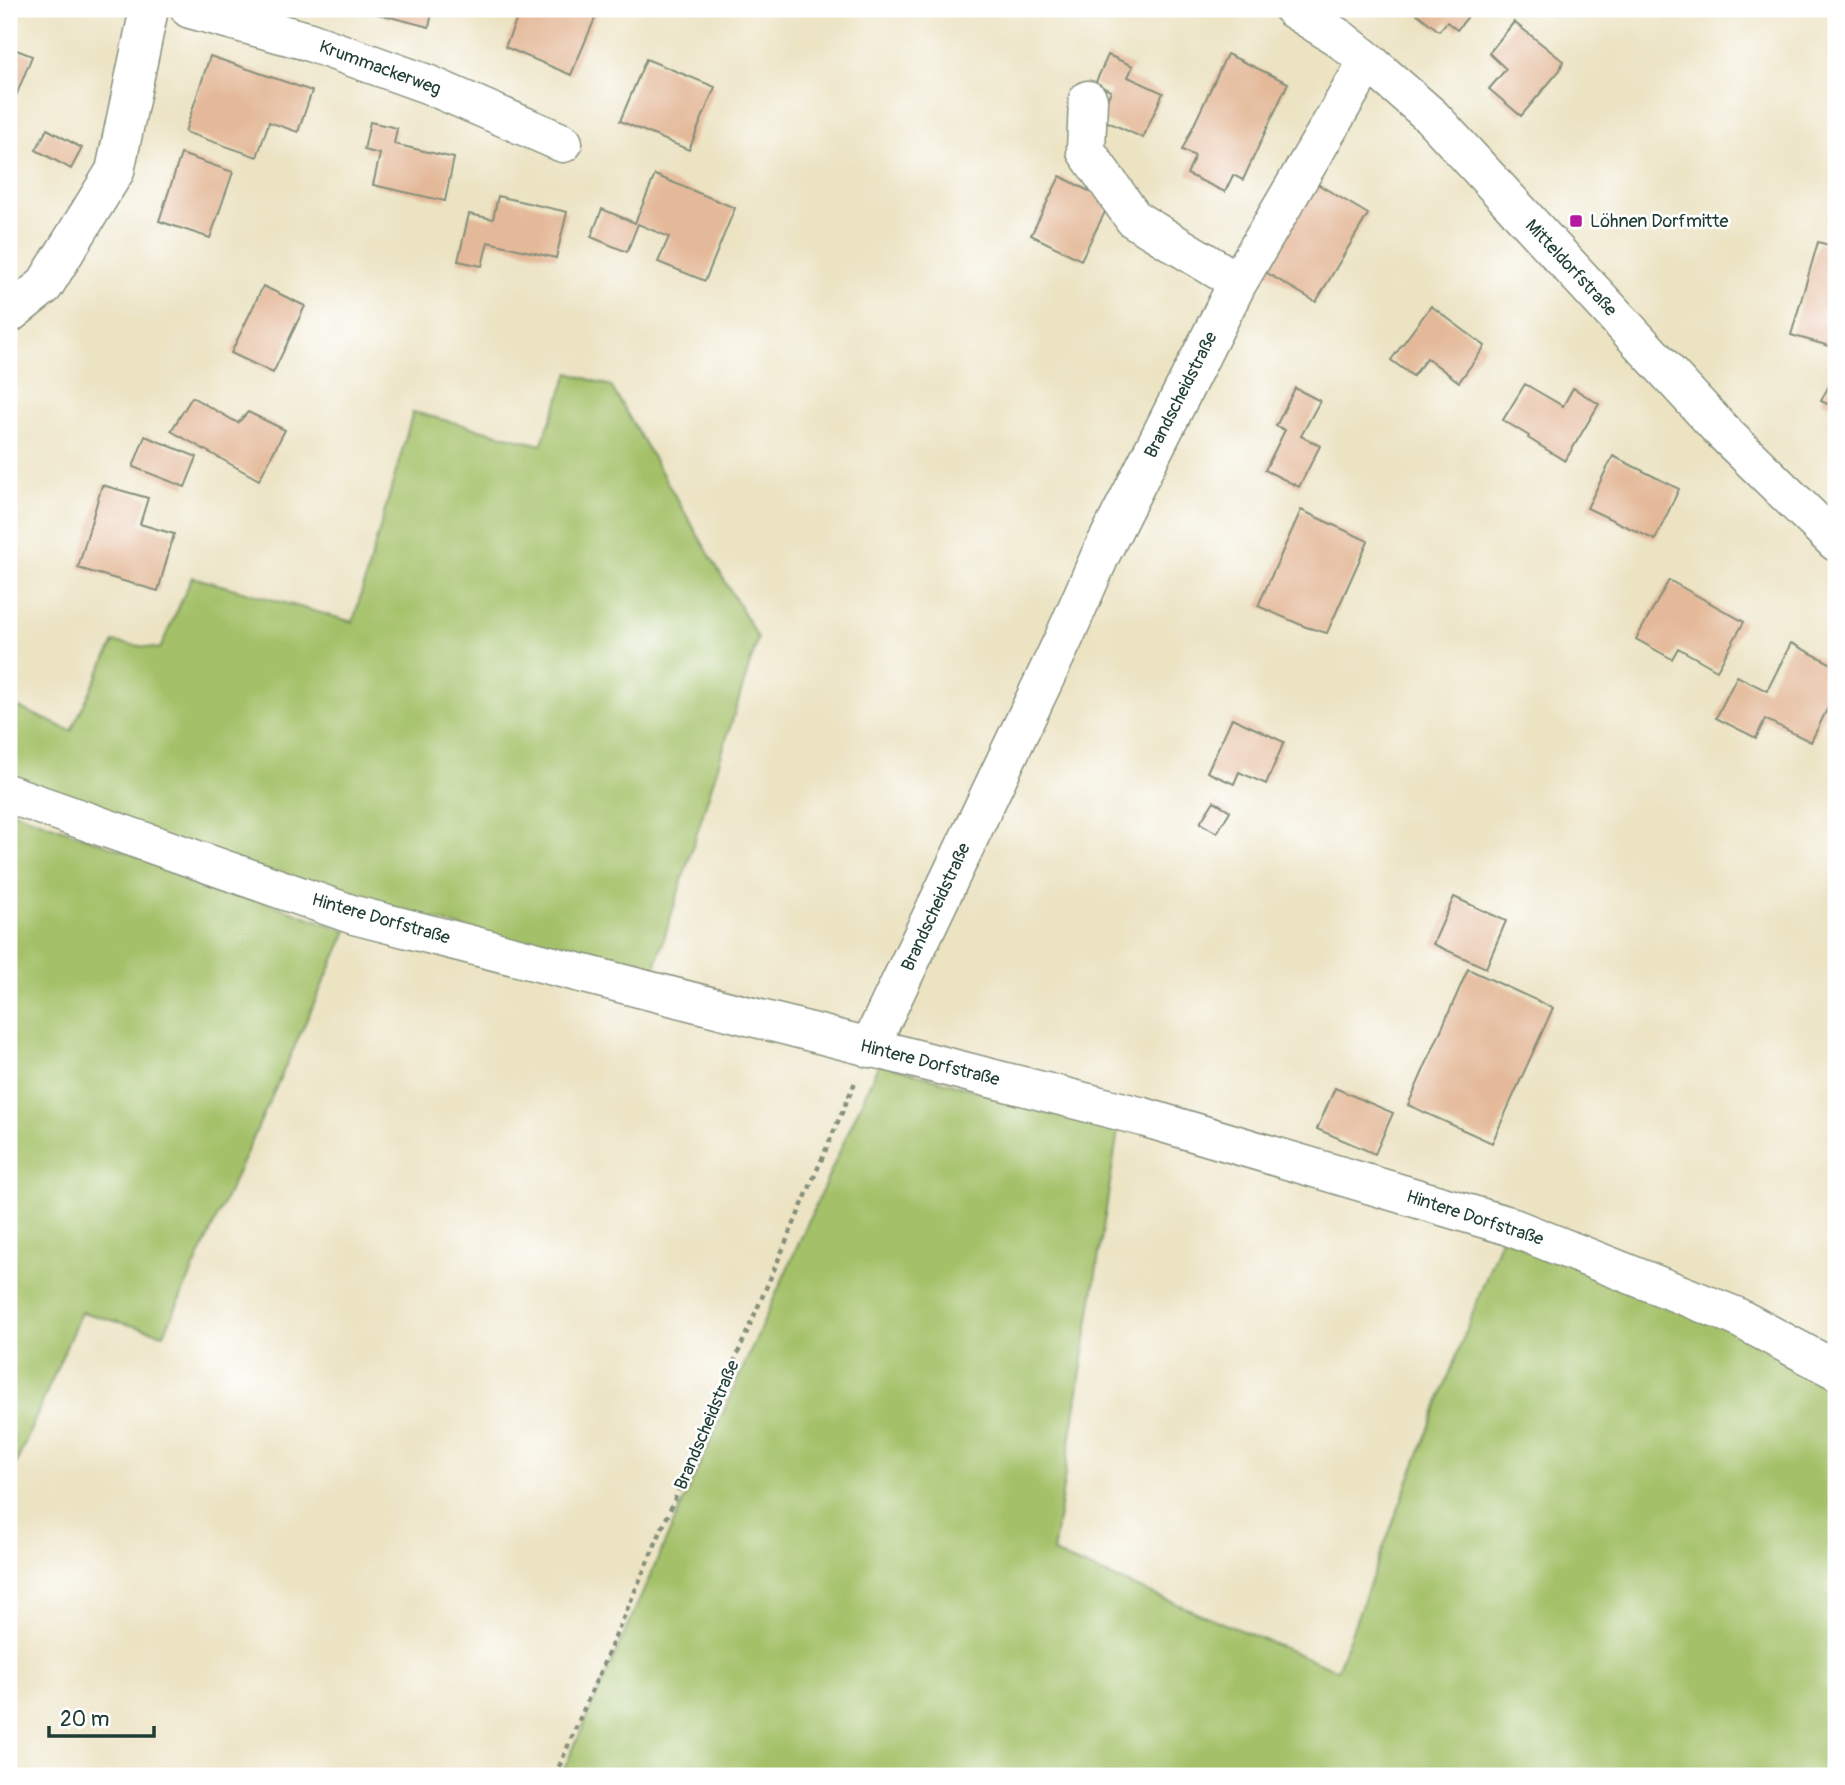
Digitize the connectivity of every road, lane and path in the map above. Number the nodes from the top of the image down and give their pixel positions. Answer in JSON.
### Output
{"nodes":[{"id":1,"x":149,"y":9,"type":"edge"},
{"id":2,"x":191,"y":9,"type":"edge"},
{"id":3,"x":1293,"y":9,"type":"edge"},
{"id":4,"x":1368,"y":61,"type":"junction"},
{"id":5,"x":1088,"y":100,"type":"dead end"},
{"id":6,"x":563,"y":143,"type":"dead end"},
{"id":7,"x":1237,"y":282,"type":"junction"},
{"id":8,"x":9,"y":314,"type":"edge"},
{"id":9,"x":1836,"y":542,"type":"edge"},
{"id":10,"x":9,"y":794,"type":"edge"},
{"id":11,"x":869,"y":1048,"type":"junction"},
{"id":12,"x":1836,"y":1370,"type":"edge"},
{"id":13,"x":555,"y":1776,"type":"edge"}],
"edges":[{"from":1,"to":8,"type":"street"},
{"from":2,"to":6,"type":"street","name":"Krummackerweg"},
{"from":3,"to":4,"type":"street","name":"Mitteldorfstraße"},
{"from":4,"to":7,"type":"street","name":"Brandscheidstraße"},
{"from":4,"to":9,"type":"street","name":"Mitteldorfstraße"},
{"from":5,"to":7,"type":"street"},
{"from":7,"to":11,"type":"street","name":"Brandscheidstraße"},
{"from":10,"to":11,"type":"street","name":"Hintere Dorfstraße"},
{"from":11,"to":12,"type":"street","name":"Hintere Dorfstraße"},
{"from":11,"to":13,"type":"path","name":"Brandscheidstraße"}]}
